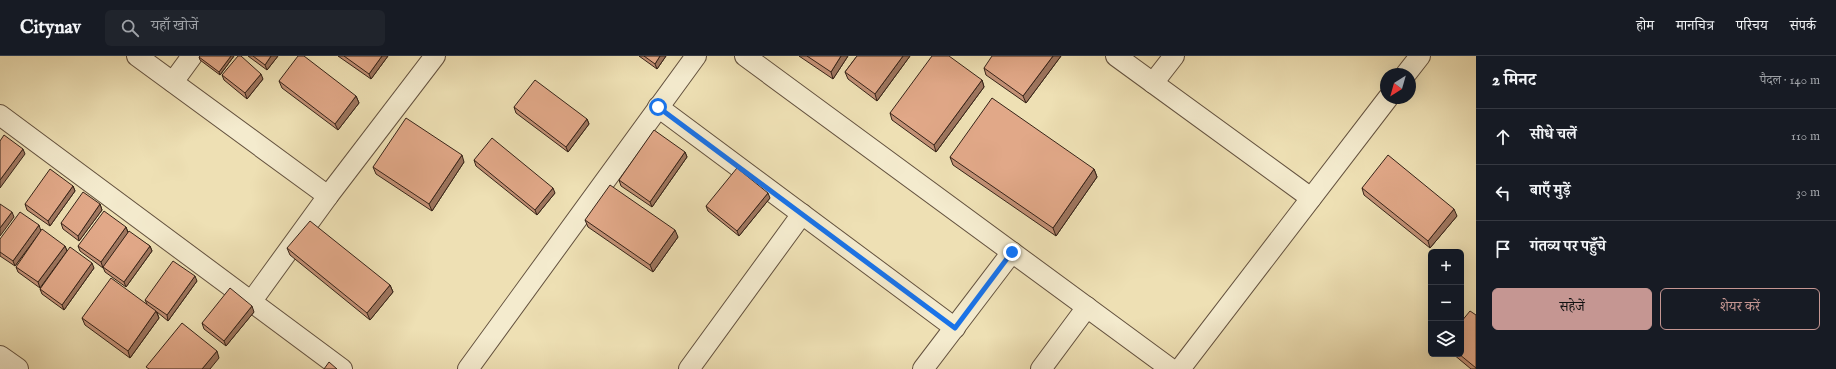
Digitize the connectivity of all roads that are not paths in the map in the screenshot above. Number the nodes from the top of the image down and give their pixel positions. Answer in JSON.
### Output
{"nodes":[{"id":1,"x":136,"y":56,"type":"edge"},
{"id":2,"x":192,"y":56,"type":"edge"},
{"id":3,"x":435,"y":56,"type":"edge"},
{"id":4,"x":696,"y":56,"type":"edge"},
{"id":5,"x":745,"y":56,"type":"edge"},
{"id":6,"x":1116,"y":56,"type":"edge"},
{"id":7,"x":1174,"y":56,"type":"edge"},
{"id":8,"x":1420,"y":56,"type":"edge"},
{"id":9,"x":1411,"y":68,"type":"edge"},
{"id":10,"x":173,"y":82,"type":"junction"},
{"id":11,"x":1153,"y":83,"type":"junction"},
{"id":12,"x":1383,"y":104,"type":"edge"},
{"id":13,"x":658,"y":107,"type":"junction"},
{"id":14,"x":0,"y":115,"type":"edge"},
{"id":15,"x":328,"y":196,"type":"junction"},
{"id":16,"x":1311,"y":198,"type":"junction"},
{"id":17,"x":802,"y":214,"type":"junction"},
{"id":18,"x":1012,"y":252,"type":"junction"},
{"id":19,"x":251,"y":302,"type":"junction"},
{"id":20,"x":1087,"y":307,"type":"junction"},
{"id":21,"x":955,"y":328,"type":"junction"},
{"id":22,"x":0,"y":357,"type":"edge"},
{"id":23,"x":17,"y":369,"type":"edge"},
{"id":24,"x":342,"y":369,"type":"edge"},
{"id":25,"x":468,"y":369,"type":"edge"},
{"id":26,"x":689,"y":369,"type":"edge"},
{"id":27,"x":923,"y":369,"type":"edge"},
{"id":28,"x":1041,"y":369,"type":"edge"},
{"id":29,"x":1171,"y":369,"type":"edge"},
{"id":30,"x":1180,"y":369,"type":"edge"}],
"edges":[{"from":1,"to":10,"type":"street"},
{"from":2,"to":10,"type":"street"},
{"from":3,"to":15,"type":"street"},
{"from":4,"to":13,"type":"street"},
{"from":5,"to":18,"type":"street"},
{"from":6,"to":11,"type":"street"},
{"from":7,"to":11,"type":"street"},
{"from":8,"to":9,"type":"street"},
{"from":10,"to":15,"type":"street"},
{"from":11,"to":16,"type":"street"},
{"from":12,"to":16,"type":"street"},
{"from":13,"to":17,"type":"street"},
{"from":13,"to":25,"type":"street"},
{"from":14,"to":19,"type":"street"},
{"from":15,"to":19,"type":"street"},
{"from":16,"to":30,"type":"street"},
{"from":17,"to":21,"type":"street"},
{"from":17,"to":26,"type":"street"},
{"from":18,"to":20,"type":"street"},
{"from":18,"to":21,"type":"street"},
{"from":19,"to":24,"type":"street"},
{"from":20,"to":28,"type":"street"},
{"from":20,"to":29,"type":"street"},
{"from":21,"to":27,"type":"street"},
{"from":22,"to":23,"type":"street"}]}
